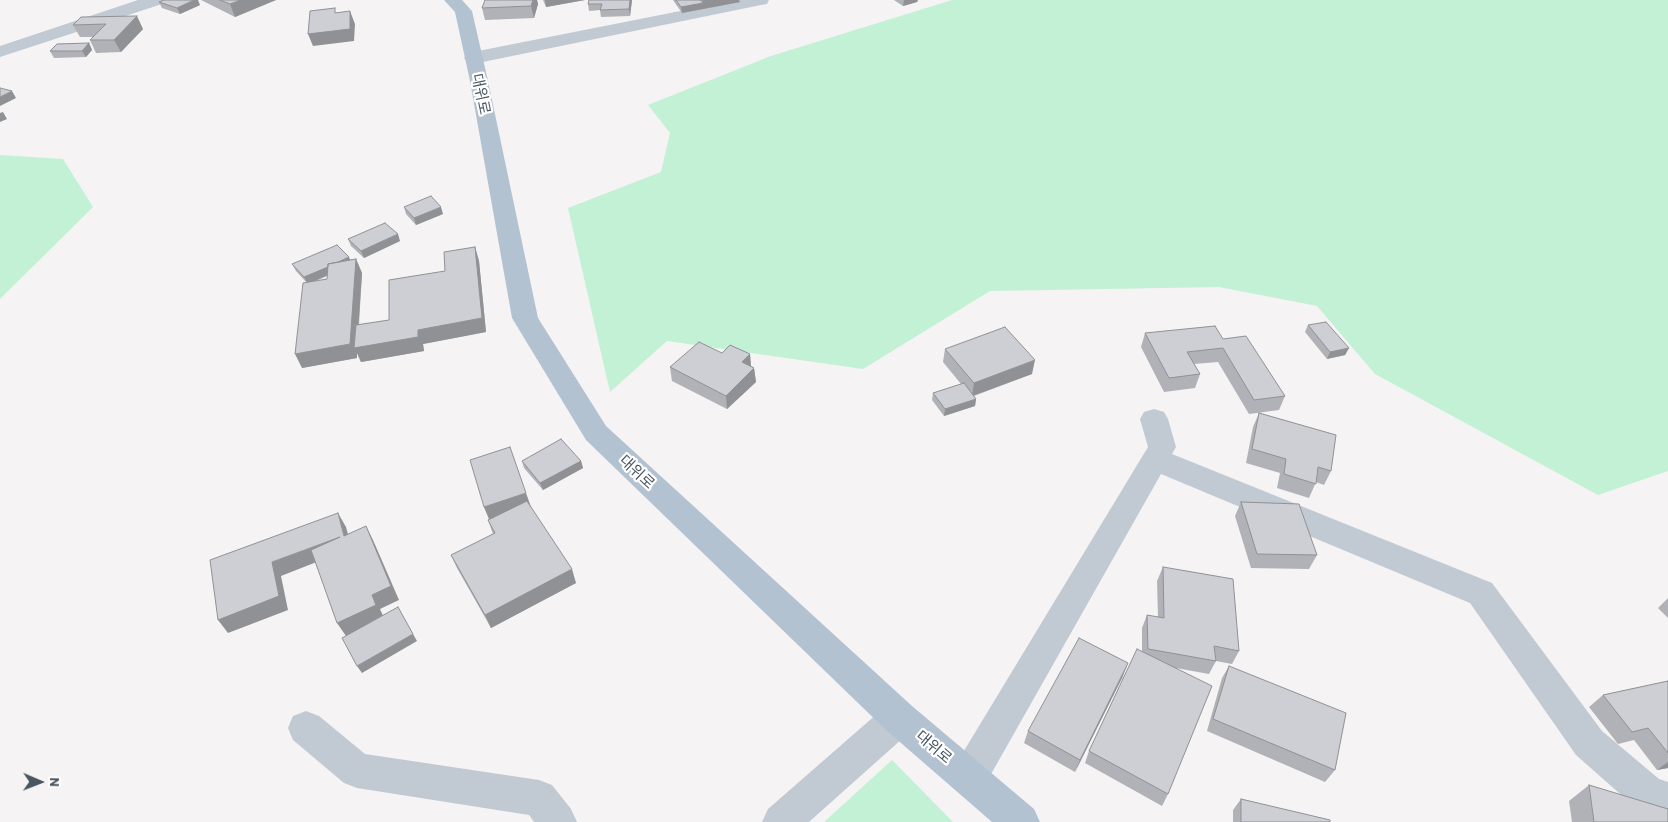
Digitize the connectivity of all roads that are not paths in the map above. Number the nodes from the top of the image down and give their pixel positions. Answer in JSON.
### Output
{"nodes":[{"id":1,"x":156,"y":0,"type":"edge"},
{"id":2,"x":452,"y":0,"type":"edge"},
{"id":3,"x":759,"y":0,"type":"edge"},
{"id":4,"x":0,"y":52,"type":"edge"},
{"id":5,"x":472,"y":58,"type":"junction"},
{"id":6,"x":1154,"y":419,"type":"dead end"},
{"id":7,"x":1155,"y":459,"type":"junction"},
{"id":8,"x":899,"y":718,"type":"junction"},
{"id":9,"x":306,"y":728,"type":"dead end"},
{"id":10,"x":969,"y":777,"type":"junction"},
{"id":11,"x":1668,"y":800,"type":"edge"},
{"id":12,"x":558,"y":822,"type":"edge"},
{"id":13,"x":780,"y":822,"type":"edge"},
{"id":14,"x":1021,"y":822,"type":"edge"}],
"edges":[{"from":1,"to":4,"type":"street"},
{"from":2,"to":5,"type":"main road","name":"대위로"},
{"from":3,"to":5,"type":"street"},
{"from":5,"to":8,"type":"main road","name":"대위로"},
{"from":6,"to":7,"type":"street"},
{"from":7,"to":10,"type":"street"},
{"from":7,"to":11,"type":"street"},
{"from":8,"to":10,"type":"main road","name":"대위로"},
{"from":8,"to":13,"type":"street"},
{"from":9,"to":12,"type":"street"},
{"from":10,"to":14,"type":"main road","name":"대위로"}]}
